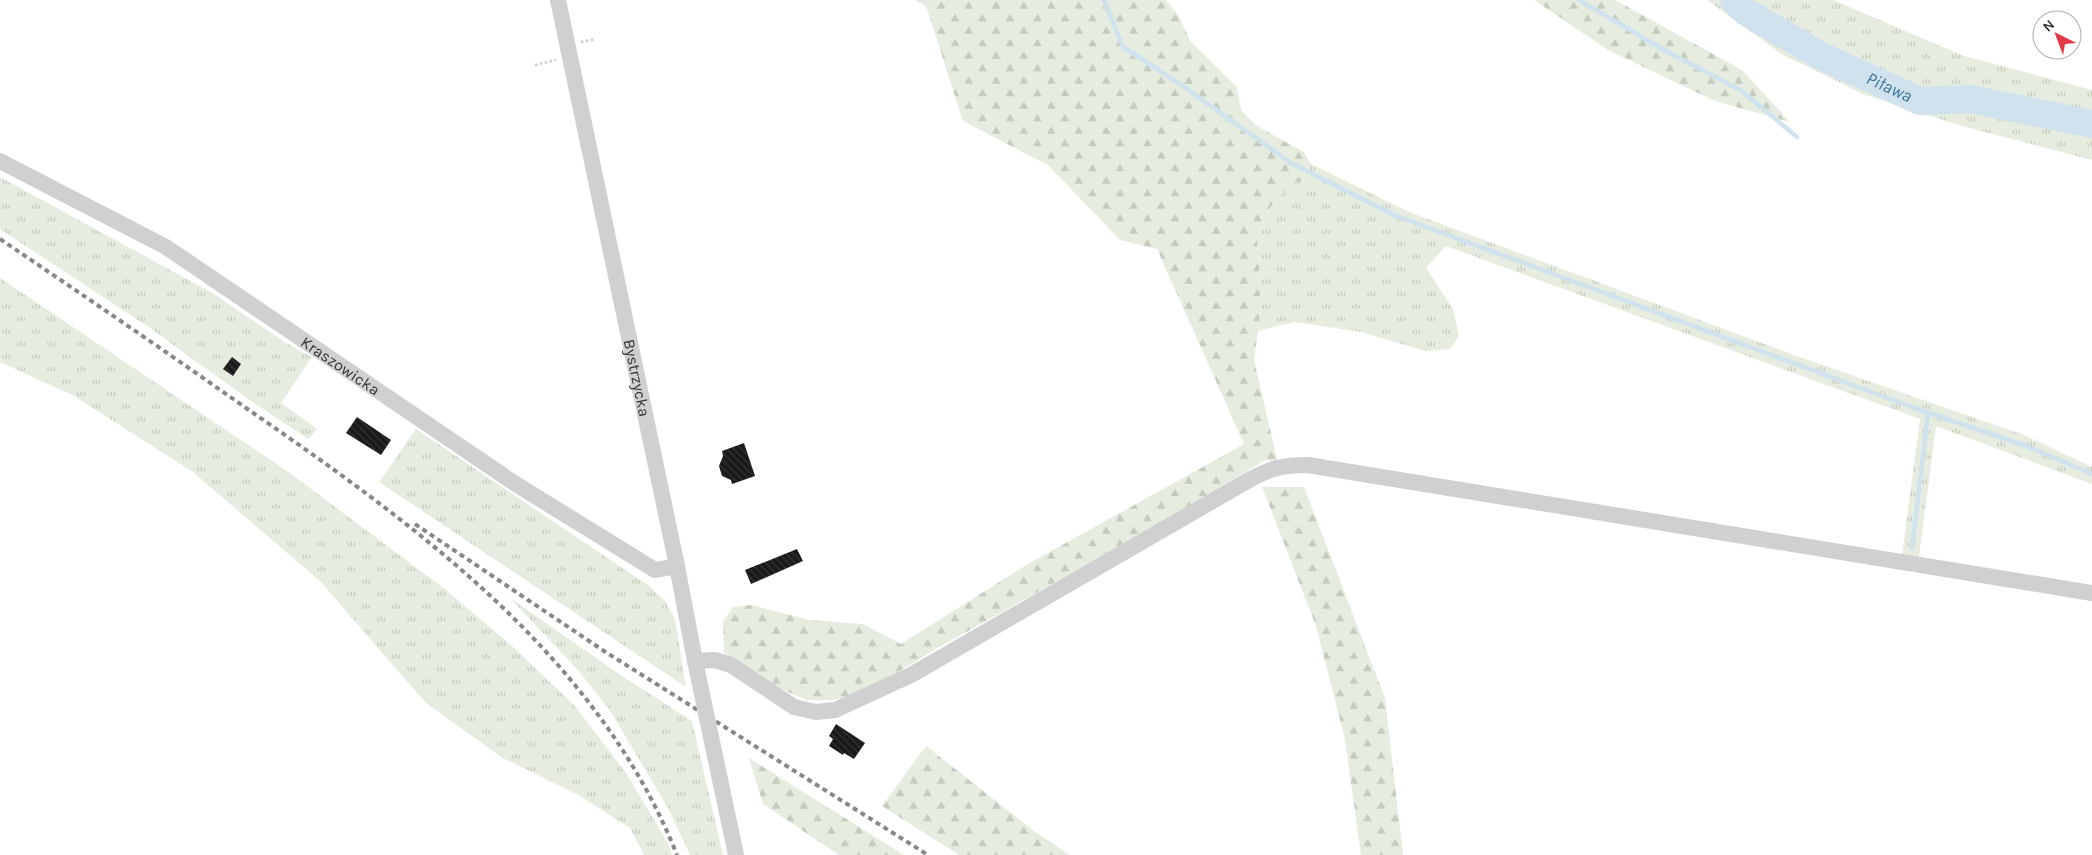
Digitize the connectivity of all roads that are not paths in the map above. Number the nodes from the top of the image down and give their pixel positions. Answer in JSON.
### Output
{"nodes":[{"id":1,"x":558,"y":0,"type":"edge"},
{"id":2,"x":0,"y":160,"type":"edge"},
{"id":3,"x":677,"y":566,"type":"junction"},
{"id":4,"x":2092,"y":593,"type":"edge"},
{"id":5,"x":695,"y":661,"type":"junction"},
{"id":6,"x":736,"y":855,"type":"edge"}],
"edges":[{"from":1,"to":3,"type":"street","name":"Bystrzycka"},
{"from":2,"to":3,"type":"street","name":"Kraszowicka"},
{"from":3,"to":5,"type":"street","name":"Bystrzycka"},
{"from":4,"to":5,"type":"street"},
{"from":5,"to":6,"type":"street","name":"Bystrzycka","bridge":true}]}
